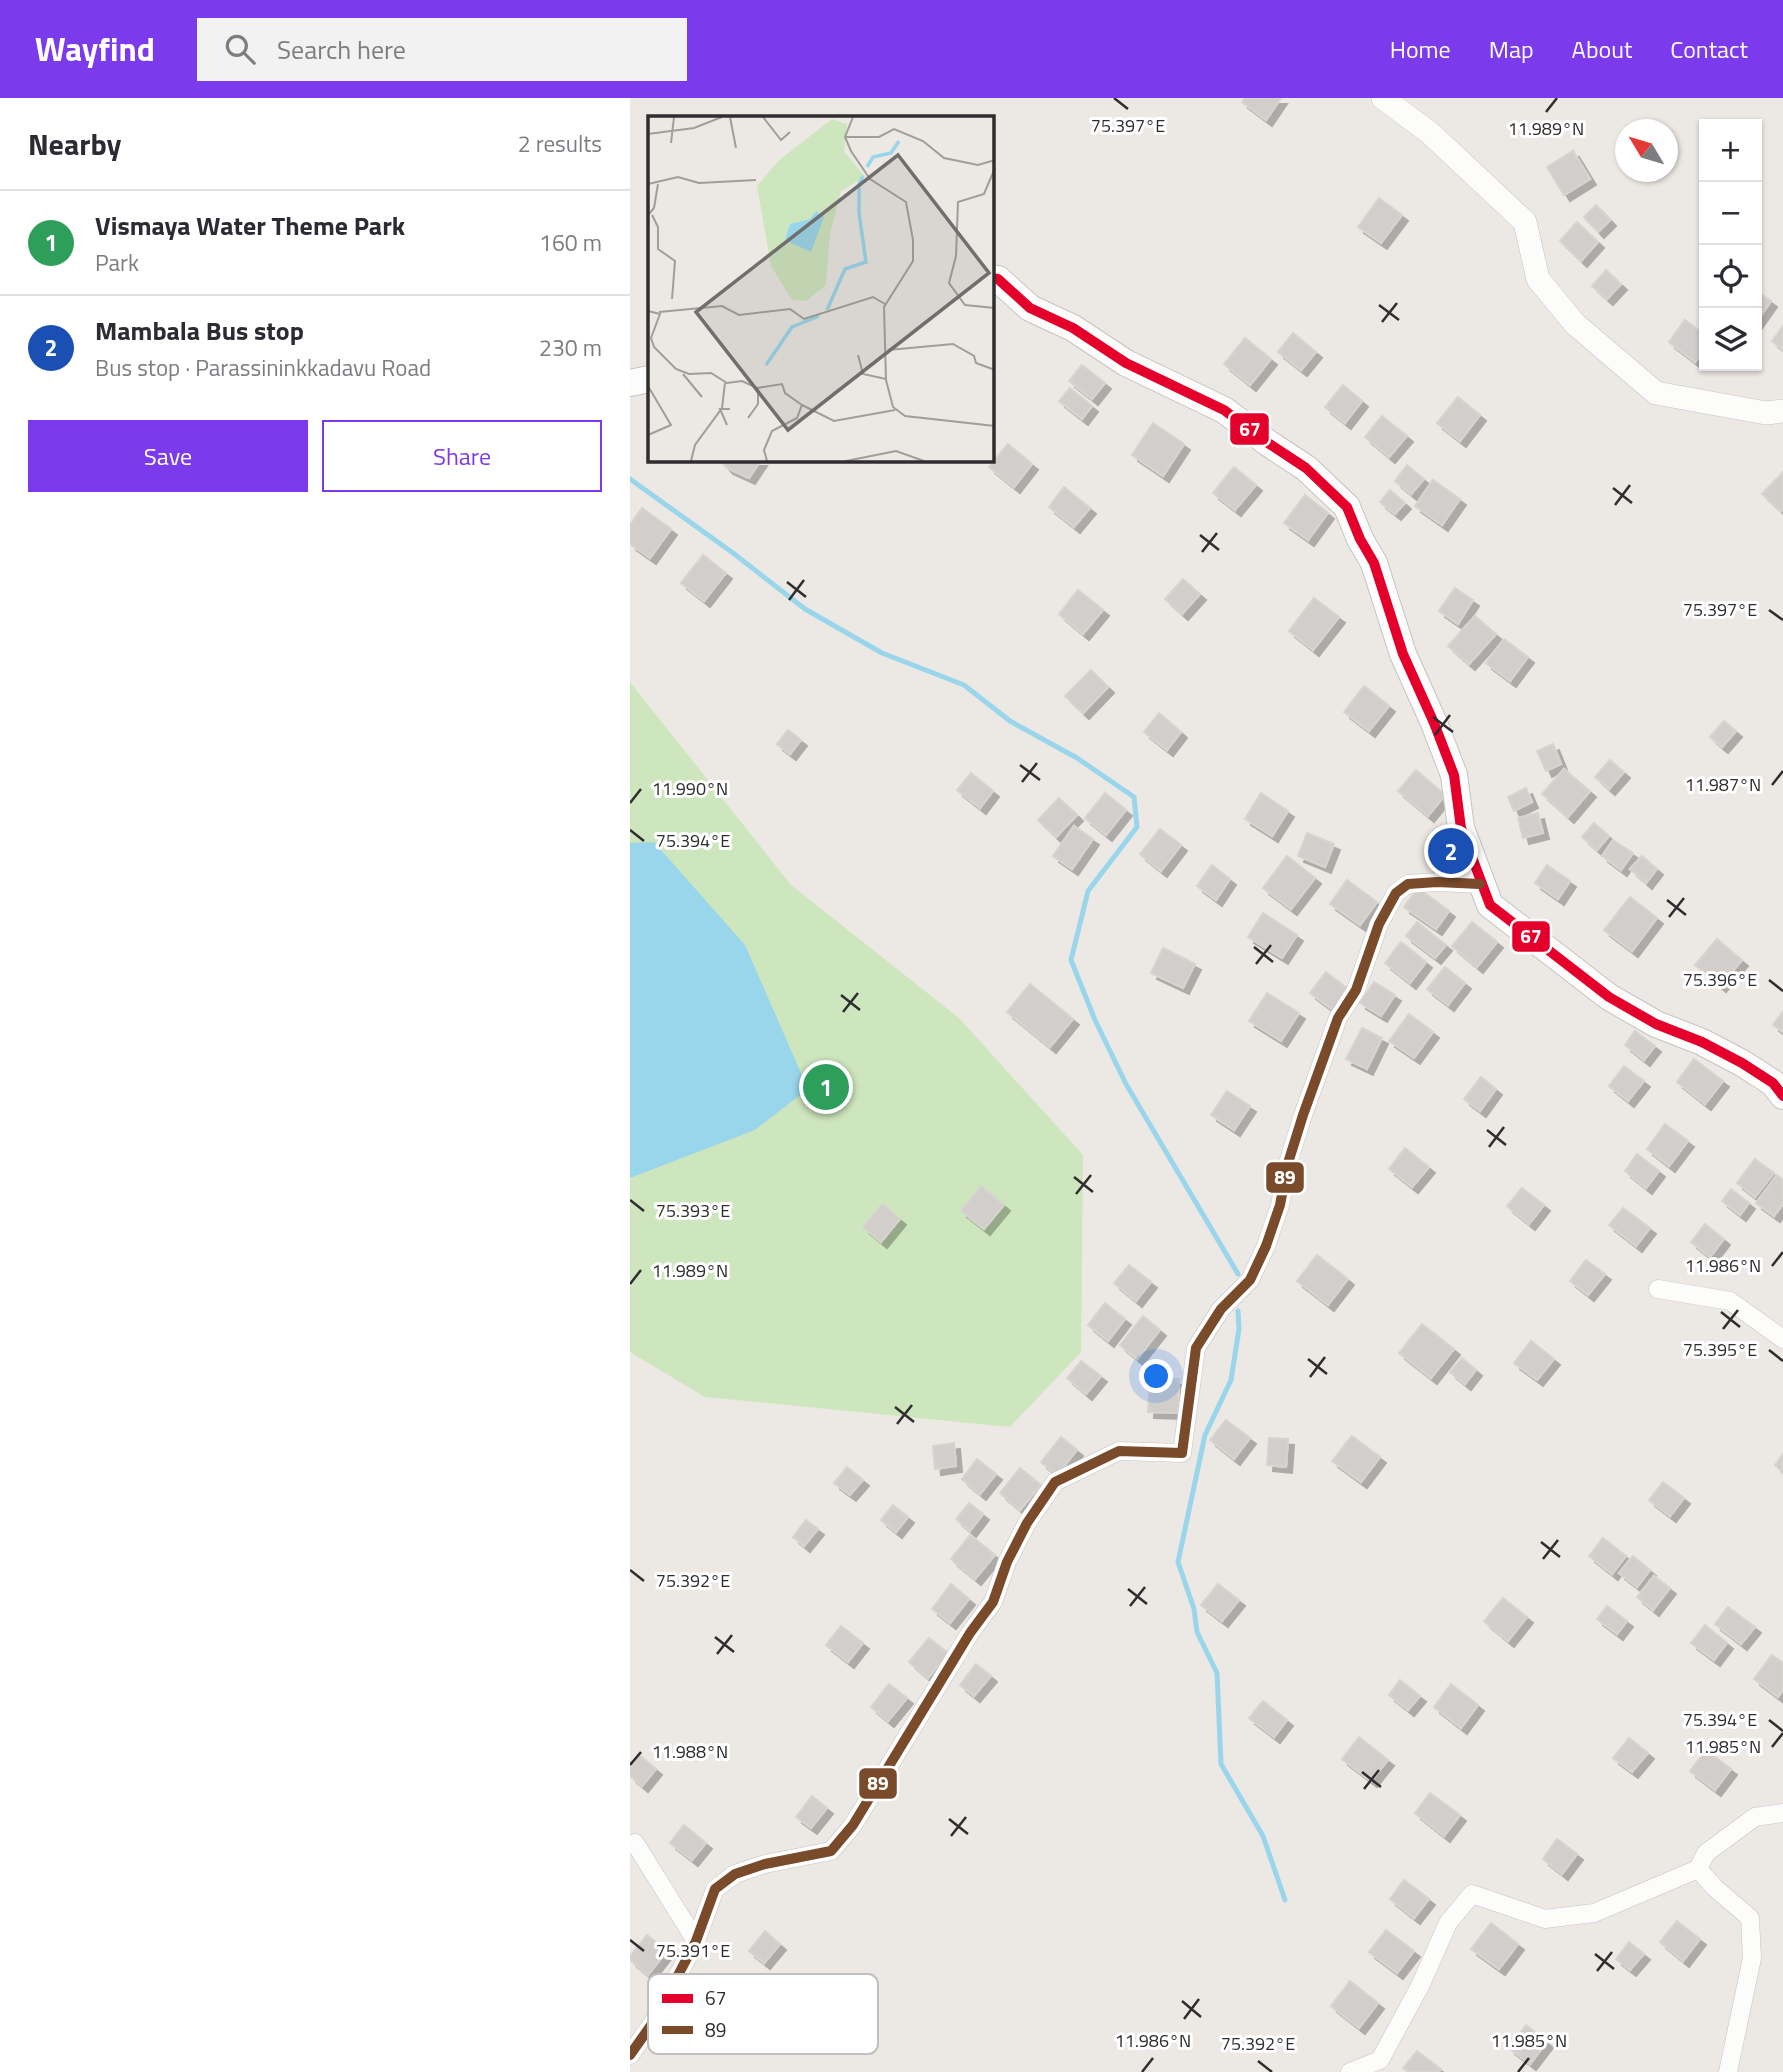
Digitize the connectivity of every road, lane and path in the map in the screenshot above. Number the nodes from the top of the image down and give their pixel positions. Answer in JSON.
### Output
{"nodes":[{"id":1,"x":1383,"y":98,"type":"edge"},
{"id":2,"x":994,"y":278,"type":"edge"},
{"id":3,"x":648,"y":379,"type":"edge"},
{"id":4,"x":630,"y":383,"type":"edge"},
{"id":5,"x":1783,"y":411,"type":"edge"},
{"id":6,"x":1480,"y":884,"type":"junction"},
{"id":7,"x":1780,"y":1083,"type":"edge"},
{"id":8,"x":1658,"y":1289,"type":"dead end"},
{"id":9,"x":1783,"y":1339,"type":"edge"},
{"id":10,"x":1783,"y":1814,"type":"edge"},
{"id":11,"x":635,"y":1843,"type":"dead end"},
{"id":12,"x":1698,"y":1869,"type":"junction"},
{"id":13,"x":696,"y":1941,"type":"junction"},
{"id":14,"x":679,"y":1974,"type":"edge"},
{"id":15,"x":648,"y":2030,"type":"edge"},
{"id":16,"x":630,"y":2055,"type":"edge"},
{"id":17,"x":1385,"y":2065,"type":"edge"},
{"id":18,"x":1350,"y":2072,"type":"edge"},
{"id":19,"x":1728,"y":2072,"type":"edge"}],
"edges":[{"from":1,"to":5,"type":"street"},
{"from":2,"to":6,"type":"main road"},
{"from":3,"to":4,"type":"main road"},
{"from":6,"to":7,"type":"main road"},
{"from":6,"to":13,"type":"street"},
{"from":8,"to":9,"type":"street"},
{"from":10,"to":12,"type":"street"},
{"from":11,"to":13,"type":"street"},
{"from":12,"to":17,"type":"street"},
{"from":12,"to":19,"type":"street"},
{"from":13,"to":14,"type":"street"},
{"from":15,"to":16,"type":"street"},
{"from":17,"to":18,"type":"street"}]}
